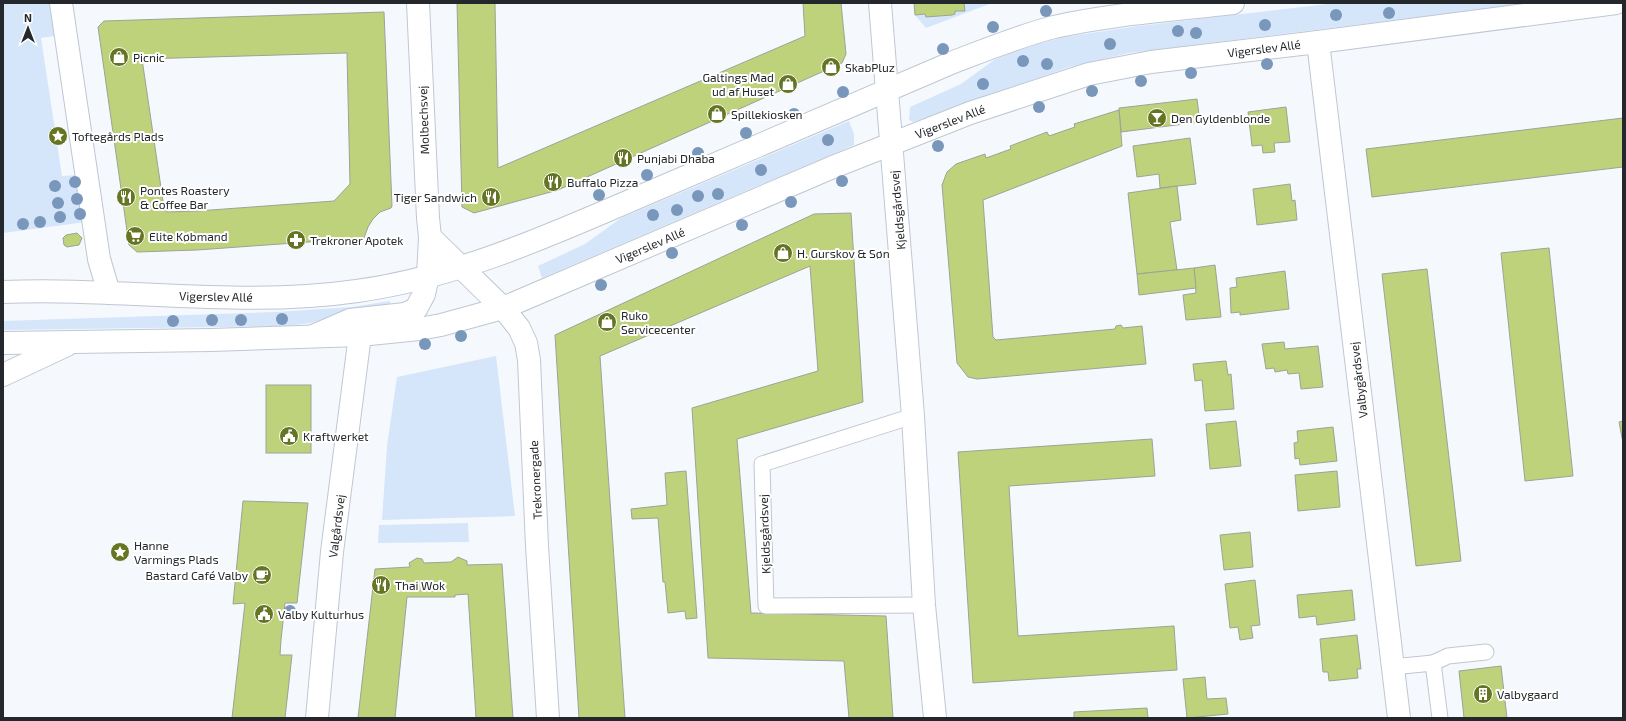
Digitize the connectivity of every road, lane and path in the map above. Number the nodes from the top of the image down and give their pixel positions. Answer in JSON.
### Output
{"nodes":[{"id":1,"x":61,"y":3,"type":"edge"},
{"id":2,"x":418,"y":3,"type":"edge"},
{"id":3,"x":880,"y":3,"type":"edge"},
{"id":4,"x":1232,"y":3,"type":"edge"},
{"id":5,"x":1616,"y":3,"type":"edge"},
{"id":6,"x":1318,"y":42,"type":"junction"},
{"id":7,"x":887,"y":91,"type":"junction"},
{"id":8,"x":891,"y":144,"type":"junction"},
{"id":9,"x":430,"y":237,"type":"junction"},
{"id":10,"x":462,"y":267,"type":"junction"},
{"id":11,"x":428,"y":276,"type":"junction"},
{"id":12,"x":3,"y":292,"type":"edge"},
{"id":13,"x":109,"y":293,"type":"junction"},
{"id":14,"x":503,"y":308,"type":"junction"},
{"id":15,"x":360,"y":335,"type":"junction"},
{"id":16,"x":312,"y":337,"type":"junction"},
{"id":17,"x":76,"y":341,"type":"junction"},
{"id":18,"x":3,"y":343,"type":"edge"},
{"id":19,"x":3,"y":375,"type":"edge"},
{"id":20,"x":913,"y":416,"type":"junction"},
{"id":21,"x":924,"y":605,"type":"junction"},
{"id":22,"x":1486,"y":652,"type":"dead end"},
{"id":23,"x":1433,"y":663,"type":"junction"},
{"id":24,"x":1392,"y":666,"type":"junction"},
{"id":25,"x":317,"y":718,"type":"edge"},
{"id":26,"x":548,"y":718,"type":"edge"},
{"id":27,"x":935,"y":718,"type":"edge"},
{"id":28,"x":1399,"y":718,"type":"edge"},
{"id":29,"x":1440,"y":718,"type":"edge"}],
"edges":[{"from":1,"to":13,"type":"street"},
{"from":2,"to":9,"type":"street","name":"Molbechsvej"},
{"from":3,"to":7,"type":"street","name":"Kjeldsgårdsvej"},
{"from":4,"to":7,"type":"street","name":"Vigerslev Allé"},
{"from":5,"to":6,"type":"street","name":"Vigerslev Allé"},
{"from":6,"to":8,"type":"street","name":"Vigerslev Allé"},
{"from":6,"to":24,"type":"street","name":"Valbygårdsvej"},
{"from":7,"to":8,"type":"street","name":"Kjeldsgårdsvej"},
{"from":7,"to":10,"type":"street","name":"Vigerslev Allé"},
{"from":8,"to":14,"type":"street","name":"Vigerslev Allé"},
{"from":8,"to":20,"type":"street","name":"Kjeldsgårdsvej"},
{"from":9,"to":10,"type":"street"},
{"from":9,"to":11,"type":"street","name":"Molbechsvej"},
{"from":10,"to":11,"type":"street","name":"Vigerslev Allé"},
{"from":10,"to":14,"type":"street","name":"Trekronergade"},
{"from":11,"to":13,"type":"street","name":"Vigerslev Allé"},
{"from":11,"to":16,"type":"street","name":"Vigerslev Allé"},
{"from":12,"to":13,"type":"street","name":"Vigerslev Allé"},
{"from":14,"to":15,"type":"street","name":"Vigerslev Allé"},
{"from":14,"to":26,"type":"street","name":"Trekronergade"},
{"from":15,"to":16,"type":"street","name":"Vigerslev Allé"},
{"from":15,"to":25,"type":"street","name":"Valgårdsvej"},
{"from":16,"to":17,"type":"street","name":"Vigerslev Allé"},
{"from":17,"to":18,"type":"street","name":"Vigerslev Allé"},
{"from":17,"to":19,"type":"street"},
{"from":20,"to":21,"type":"street","name":"Kjeldsgårdsvej"},
{"from":20,"to":21,"type":"lane","name":"Kjeldsgårdsvej"},
{"from":21,"to":27,"type":"street","name":"Kjeldsgårdsvej"},
{"from":22,"to":23,"type":"lane"},
{"from":23,"to":24,"type":"lane"},
{"from":23,"to":29,"type":"lane"},
{"from":24,"to":28,"type":"street","name":"Valbygårdsvej"}]}
